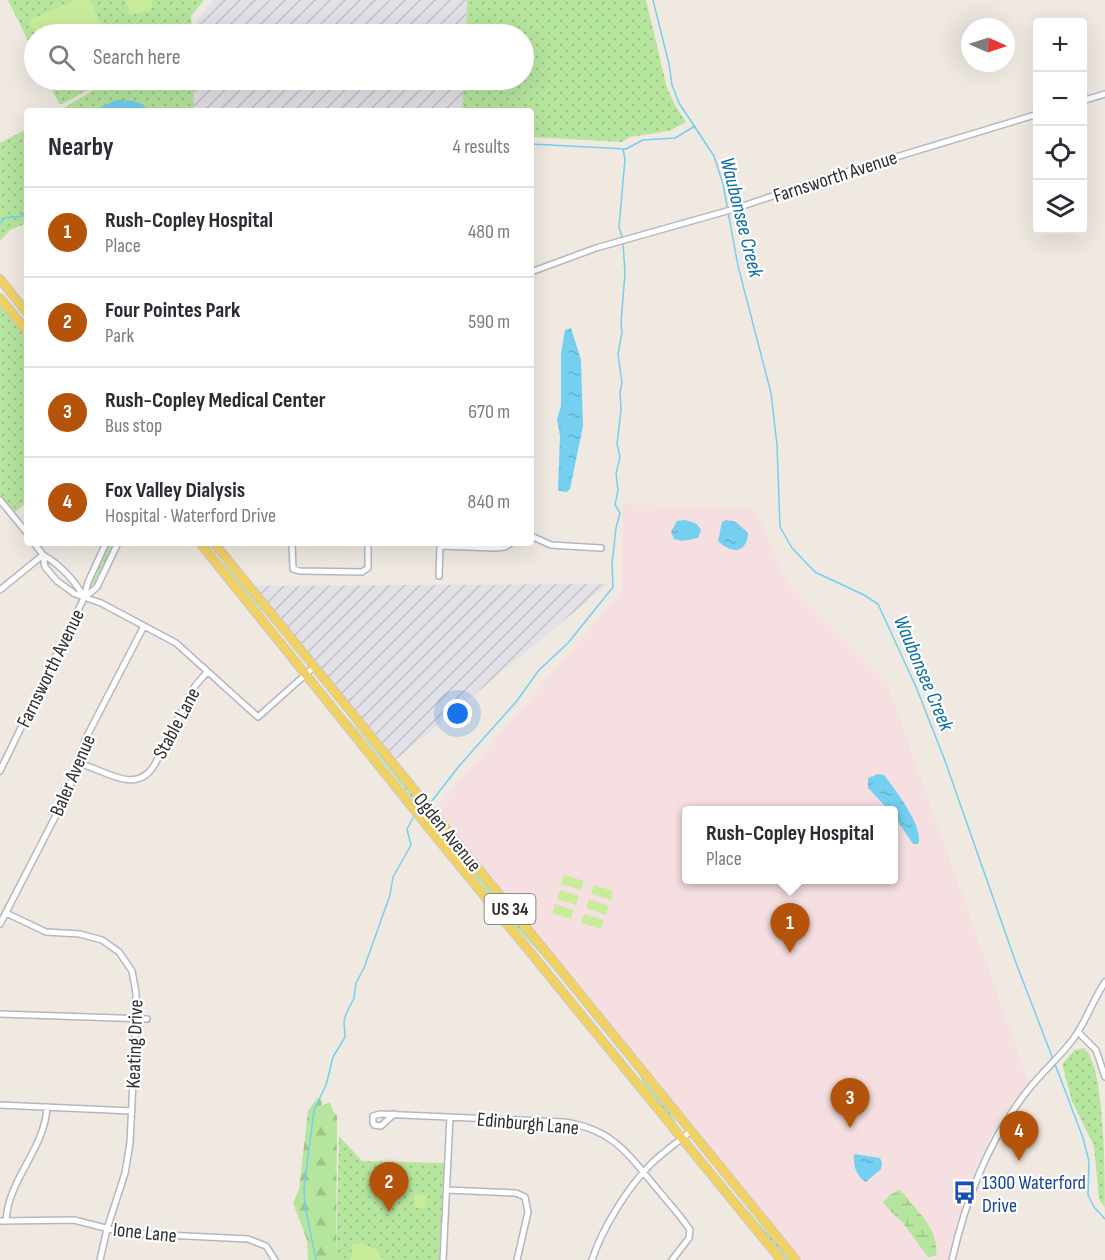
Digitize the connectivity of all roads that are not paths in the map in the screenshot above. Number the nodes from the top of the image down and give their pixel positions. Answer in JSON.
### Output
{"nodes":[{"id":1,"x":1105,"y":94,"type":"edge"},
{"id":2,"x":1087,"y":100,"type":"edge"},
{"id":3,"x":1033,"y":116,"type":"edge"},
{"id":4,"x":534,"y":271,"type":"edge"},
{"id":5,"x":0,"y":279,"type":"edge"},
{"id":6,"x":0,"y":297,"type":"edge"},
{"id":7,"x":24,"y":309,"type":"edge"},
{"id":8,"x":24,"y":327,"type":"edge"},
{"id":9,"x":0,"y":500,"type":"edge"},
{"id":10,"x":24,"y":529,"type":"edge"},
{"id":11,"x":534,"y":537,"type":"edge"},
{"id":12,"x":36,"y":546,"type":"edge"},
{"id":13,"x":105,"y":546,"type":"edge"},
{"id":14,"x":117,"y":546,"type":"edge"},
{"id":15,"x":202,"y":546,"type":"edge"},
{"id":16,"x":216,"y":546,"type":"edge"},
{"id":17,"x":292,"y":546,"type":"edge"},
{"id":18,"x":368,"y":546,"type":"edge"},
{"id":19,"x":440,"y":546,"type":"edge"},
{"id":20,"x":468,"y":546,"type":"edge"},
{"id":21,"x":506,"y":546,"type":"edge"},
{"id":22,"x":601,"y":548,"type":"dead end"},
{"id":23,"x":43,"y":555,"type":"junction"},
{"id":24,"x":439,"y":576,"type":"dead end"},
{"id":25,"x":0,"y":590,"type":"edge"},
{"id":26,"x":84,"y":598,"type":"junction"},
{"id":27,"x":144,"y":626,"type":"junction"},
{"id":28,"x":315,"y":668,"type":"junction"},
{"id":29,"x":207,"y":672,"type":"junction"},
{"id":30,"x":306,"y":675,"type":"junction"},
{"id":31,"x":78,"y":763,"type":"junction"},
{"id":32,"x":0,"y":771,"type":"edge"},
{"id":33,"x":6,"y":913,"type":"junction"},
{"id":34,"x":0,"y":924,"type":"edge"},
{"id":35,"x":1105,"y":982,"type":"edge"},
{"id":36,"x":0,"y":1014,"type":"edge"},
{"id":37,"x":136,"y":1019,"type":"junction"},
{"id":38,"x":147,"y":1019,"type":"dead end"},
{"id":39,"x":1078,"y":1032,"type":"junction"},
{"id":40,"x":1105,"y":1077,"type":"edge"},
{"id":41,"x":0,"y":1105,"type":"edge"},
{"id":42,"x":47,"y":1107,"type":"junction"},
{"id":43,"x":132,"y":1110,"type":"junction"},
{"id":44,"x":394,"y":1114,"type":"dead end"},
{"id":45,"x":450,"y":1117,"type":"junction"},
{"id":46,"x":691,"y":1131,"type":"junction"},
{"id":47,"x":682,"y":1139,"type":"junction"},
{"id":48,"x":644,"y":1172,"type":"junction"},
{"id":49,"x":447,"y":1190,"type":"junction"},
{"id":50,"x":3,"y":1221,"type":"edge"},
{"id":51,"x":107,"y":1229,"type":"junction"},
{"id":52,"x":100,"y":1260,"type":"edge"},
{"id":53,"x":275,"y":1260,"type":"edge"},
{"id":54,"x":443,"y":1260,"type":"edge"},
{"id":55,"x":517,"y":1260,"type":"edge"},
{"id":56,"x":592,"y":1260,"type":"edge"},
{"id":57,"x":672,"y":1260,"type":"edge"},
{"id":58,"x":781,"y":1260,"type":"edge"},
{"id":59,"x":796,"y":1260,"type":"edge"},
{"id":60,"x":952,"y":1260,"type":"edge"}],
"edges":[{"from":1,"to":2,"type":"street"},
{"from":3,"to":4,"type":"street","name":"Farnsworth Avenue"},
{"from":5,"to":7,"type":"main road"},
{"from":6,"to":8,"type":"main road"},
{"from":9,"to":10,"type":"street"},
{"from":11,"to":22,"type":"street"},
{"from":12,"to":23,"type":"street"},
{"from":13,"to":26,"type":"street","name":"Farnsworth Avenue"},
{"from":14,"to":26,"type":"street","name":"Farnsworth Avenue"},
{"from":15,"to":30,"type":"main road","name":"Ogden Avenue","number":"US 34"},
{"from":16,"to":28,"type":"main road","name":"Ogden Avenue","number":"US 34"},
{"from":17,"to":18,"type":"street"},
{"from":19,"to":24,"type":"street"},
{"from":20,"to":21,"type":"street"},
{"from":23,"to":25,"type":"street"},
{"from":23,"to":26,"type":"street"},
{"from":23,"to":26,"type":"street"},
{"from":26,"to":27,"type":"street"},
{"from":26,"to":32,"type":"street","name":"Farnsworth Avenue"},
{"from":27,"to":29,"type":"street"},
{"from":27,"to":31,"type":"street","name":"Baler Avenue"},
{"from":28,"to":30,"type":"street"},
{"from":28,"to":46,"type":"main road","name":"Ogden Avenue","number":"US 34"},
{"from":29,"to":30,"type":"street"},
{"from":29,"to":31,"type":"street","name":"Stable Lane"},
{"from":30,"to":47,"type":"main road","name":"Ogden Avenue","number":"US 34"},
{"from":31,"to":33,"type":"street","name":"Baler Avenue"},
{"from":33,"to":34,"type":"street","name":"Baler Avenue"},
{"from":33,"to":37,"type":"street","name":"Keating Drive"},
{"from":35,"to":39,"type":"street"},
{"from":36,"to":37,"type":"street"},
{"from":37,"to":38,"type":"street"},
{"from":37,"to":43,"type":"street","name":"Keating Drive"},
{"from":39,"to":40,"type":"street"},
{"from":39,"to":60,"type":"street"},
{"from":41,"to":42,"type":"street"},
{"from":42,"to":43,"type":"street"},
{"from":42,"to":50,"type":"street"},
{"from":43,"to":51,"type":"street","name":"Keating Drive"},
{"from":44,"to":45,"type":"street","name":"Edinburgh Lane"},
{"from":45,"to":48,"type":"street","name":"Edinburgh Lane"},
{"from":45,"to":49,"type":"street"},
{"from":46,"to":47,"type":"street"},
{"from":46,"to":59,"type":"main road","name":"Ogden Avenue","number":"US 34"},
{"from":47,"to":48,"type":"street"},
{"from":47,"to":58,"type":"main road","name":"Ogden Avenue","number":"US 34"},
{"from":48,"to":56,"type":"street"},
{"from":48,"to":57,"type":"street","name":"Edinburgh Lane"},
{"from":49,"to":54,"type":"street"},
{"from":49,"to":55,"type":"street"},
{"from":50,"to":51,"type":"street","name":"Ione Lane"},
{"from":51,"to":52,"type":"street","name":"Keating Drive"},
{"from":51,"to":53,"type":"street","name":"Ione Lane"}]}
